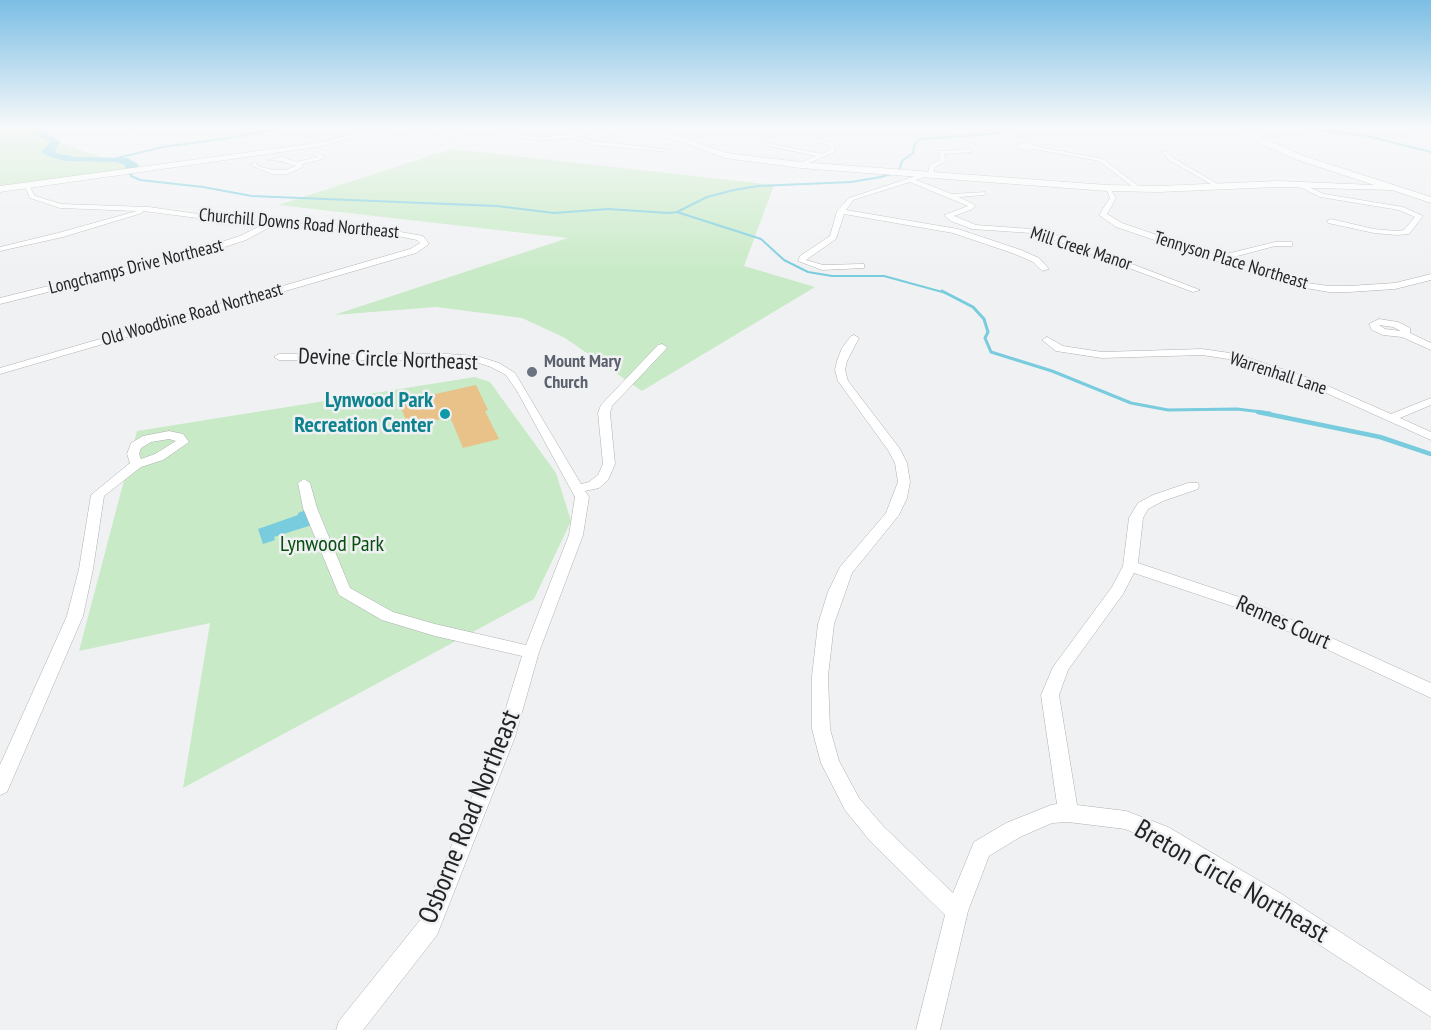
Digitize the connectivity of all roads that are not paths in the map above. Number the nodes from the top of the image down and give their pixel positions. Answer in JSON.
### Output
{"nodes":[{"id":1,"x":97,"y":175,"type":"edge"},
{"id":2,"x":893,"y":175,"type":"edge"},
{"id":3,"x":927,"y":175,"type":"joint"},
{"id":4,"x":1121,"y":175,"type":"edge"},
{"id":5,"x":1199,"y":175,"type":"edge"},
{"id":6,"x":1350,"y":175,"type":"edge"},
{"id":7,"x":911,"y":177,"type":"junction"},
{"id":8,"x":27,"y":185,"type":"junction"},
{"id":9,"x":1300,"y":185,"type":"junction"},
{"id":10,"x":1218,"y":186,"type":"junction"},
{"id":11,"x":1390,"y":188,"type":"junction"},
{"id":12,"x":0,"y":189,"type":"edge"},
{"id":13,"x":1107,"y":189,"type":"junction"},
{"id":14,"x":1139,"y":189,"type":"junction"},
{"id":15,"x":984,"y":193,"type":"dead end"},
{"id":16,"x":953,"y":196,"type":"junction"},
{"id":17,"x":1431,"y":200,"type":"edge"},
{"id":18,"x":149,"y":209,"type":"junction"},
{"id":19,"x":840,"y":211,"type":"junction"},
{"id":20,"x":1331,"y":221,"type":"dead end"},
{"id":21,"x":268,"y":225,"type":"junction"},
{"id":22,"x":1289,"y":244,"type":"dead end"},
{"id":23,"x":0,"y":249,"type":"edge"},
{"id":24,"x":1219,"y":258,"type":"junction"},
{"id":25,"x":385,"y":259,"type":"joint"},
{"id":26,"x":861,"y":266,"type":"dead end"},
{"id":27,"x":1044,"y":269,"type":"dead end"},
{"id":28,"x":1431,"y":277,"type":"edge"},
{"id":29,"x":1196,"y":290,"type":"dead end"},
{"id":30,"x":0,"y":301,"type":"edge"},
{"id":31,"x":1404,"y":334,"type":"dead end"},
{"id":32,"x":854,"y":338,"type":"dead end"},
{"id":33,"x":1047,"y":340,"type":"dead end"},
{"id":34,"x":662,"y":347,"type":"dead end"},
{"id":35,"x":1431,"y":347,"type":"edge"},
{"id":36,"x":279,"y":357,"type":"dead end"},
{"id":37,"x":0,"y":371,"type":"edge"},
{"id":38,"x":1431,"y":401,"type":"edge"},
{"id":39,"x":1393,"y":417,"type":"junction"},
{"id":40,"x":1431,"y":436,"type":"edge"},
{"id":41,"x":137,"y":464,"type":"dead end"},
{"id":42,"x":304,"y":483,"type":"dead end"},
{"id":43,"x":1193,"y":486,"type":"dead end"},
{"id":44,"x":578,"y":489,"type":"junction"},
{"id":45,"x":1130,"y":566,"type":"junction"},
{"id":46,"x":531,"y":652,"type":"junction"},
{"id":47,"x":1431,"y":692,"type":"edge"},
{"id":48,"x":0,"y":786,"type":"edge"},
{"id":49,"x":1068,"y":813,"type":"junction"},
{"id":50,"x":957,"y":911,"type":"junction"},
{"id":51,"x":1431,"y":1005,"type":"edge"},
{"id":52,"x":348,"y":1030,"type":"edge"},
{"id":53,"x":928,"y":1030,"type":"edge"}],
"edges":[{"from":1,"to":8,"type":"street"},
{"from":2,"to":7,"type":"street"},
{"from":3,"to":7,"type":"street"},
{"from":3,"to":13,"type":"street"},
{"from":4,"to":14,"type":"street"},
{"from":5,"to":10,"type":"street"},
{"from":6,"to":11,"type":"street"},
{"from":7,"to":16,"type":"street","name":"Mill Creek Manor"},
{"from":7,"to":19,"type":"street"},
{"from":8,"to":12,"type":"street"},
{"from":8,"to":18,"type":"street","name":"Churchill Downs Road Northeast"},
{"from":9,"to":10,"type":"street"},
{"from":9,"to":11,"type":"street"},
{"from":9,"to":20,"type":"street"},
{"from":10,"to":14,"type":"street"},
{"from":11,"to":17,"type":"street"},
{"from":13,"to":14,"type":"street"},
{"from":13,"to":24,"type":"street","name":"Tennyson Place Northeast"},
{"from":15,"to":16,"type":"street"},
{"from":16,"to":29,"type":"street","name":"Mill Creek Manor"},
{"from":18,"to":21,"type":"street","name":"Churchill Downs Road Northeast"},
{"from":18,"to":23,"type":"street"},
{"from":19,"to":26,"type":"street"},
{"from":19,"to":27,"type":"street"},
{"from":21,"to":25,"type":"street","name":"Churchill Downs Road Northeast"},
{"from":21,"to":30,"type":"street","name":"Longchamps Drive Northeast"},
{"from":22,"to":24,"type":"street"},
{"from":24,"to":28,"type":"street","name":"Tennyson Place Northeast"},
{"from":25,"to":37,"type":"street","name":"Old Woodbine Road Northeast"},
{"from":31,"to":35,"type":"street"},
{"from":32,"to":50,"type":"street"},
{"from":33,"to":39,"type":"street","name":"Warrenhall Lane"},
{"from":34,"to":44,"type":"street"},
{"from":36,"to":44,"type":"street","name":"Devine Circle Northeast"},
{"from":38,"to":39,"type":"street"},
{"from":39,"to":40,"type":"street","name":"Warrenhall Lane"},
{"from":41,"to":48,"type":"street"},
{"from":42,"to":46,"type":"street"},
{"from":43,"to":45,"type":"street"},
{"from":44,"to":46,"type":"street","name":"Devine Circle Northeast"},
{"from":45,"to":47,"type":"street","name":"Rennes Court"},
{"from":45,"to":49,"type":"street"},
{"from":46,"to":52,"type":"street","name":"Osborne Road Northeast"},
{"from":49,"to":50,"type":"street","name":"Breton Circle Northeast"},
{"from":49,"to":51,"type":"street","name":"Breton Circle Northeast"},
{"from":50,"to":53,"type":"street","name":"Breton Circle Northeast"}]}
